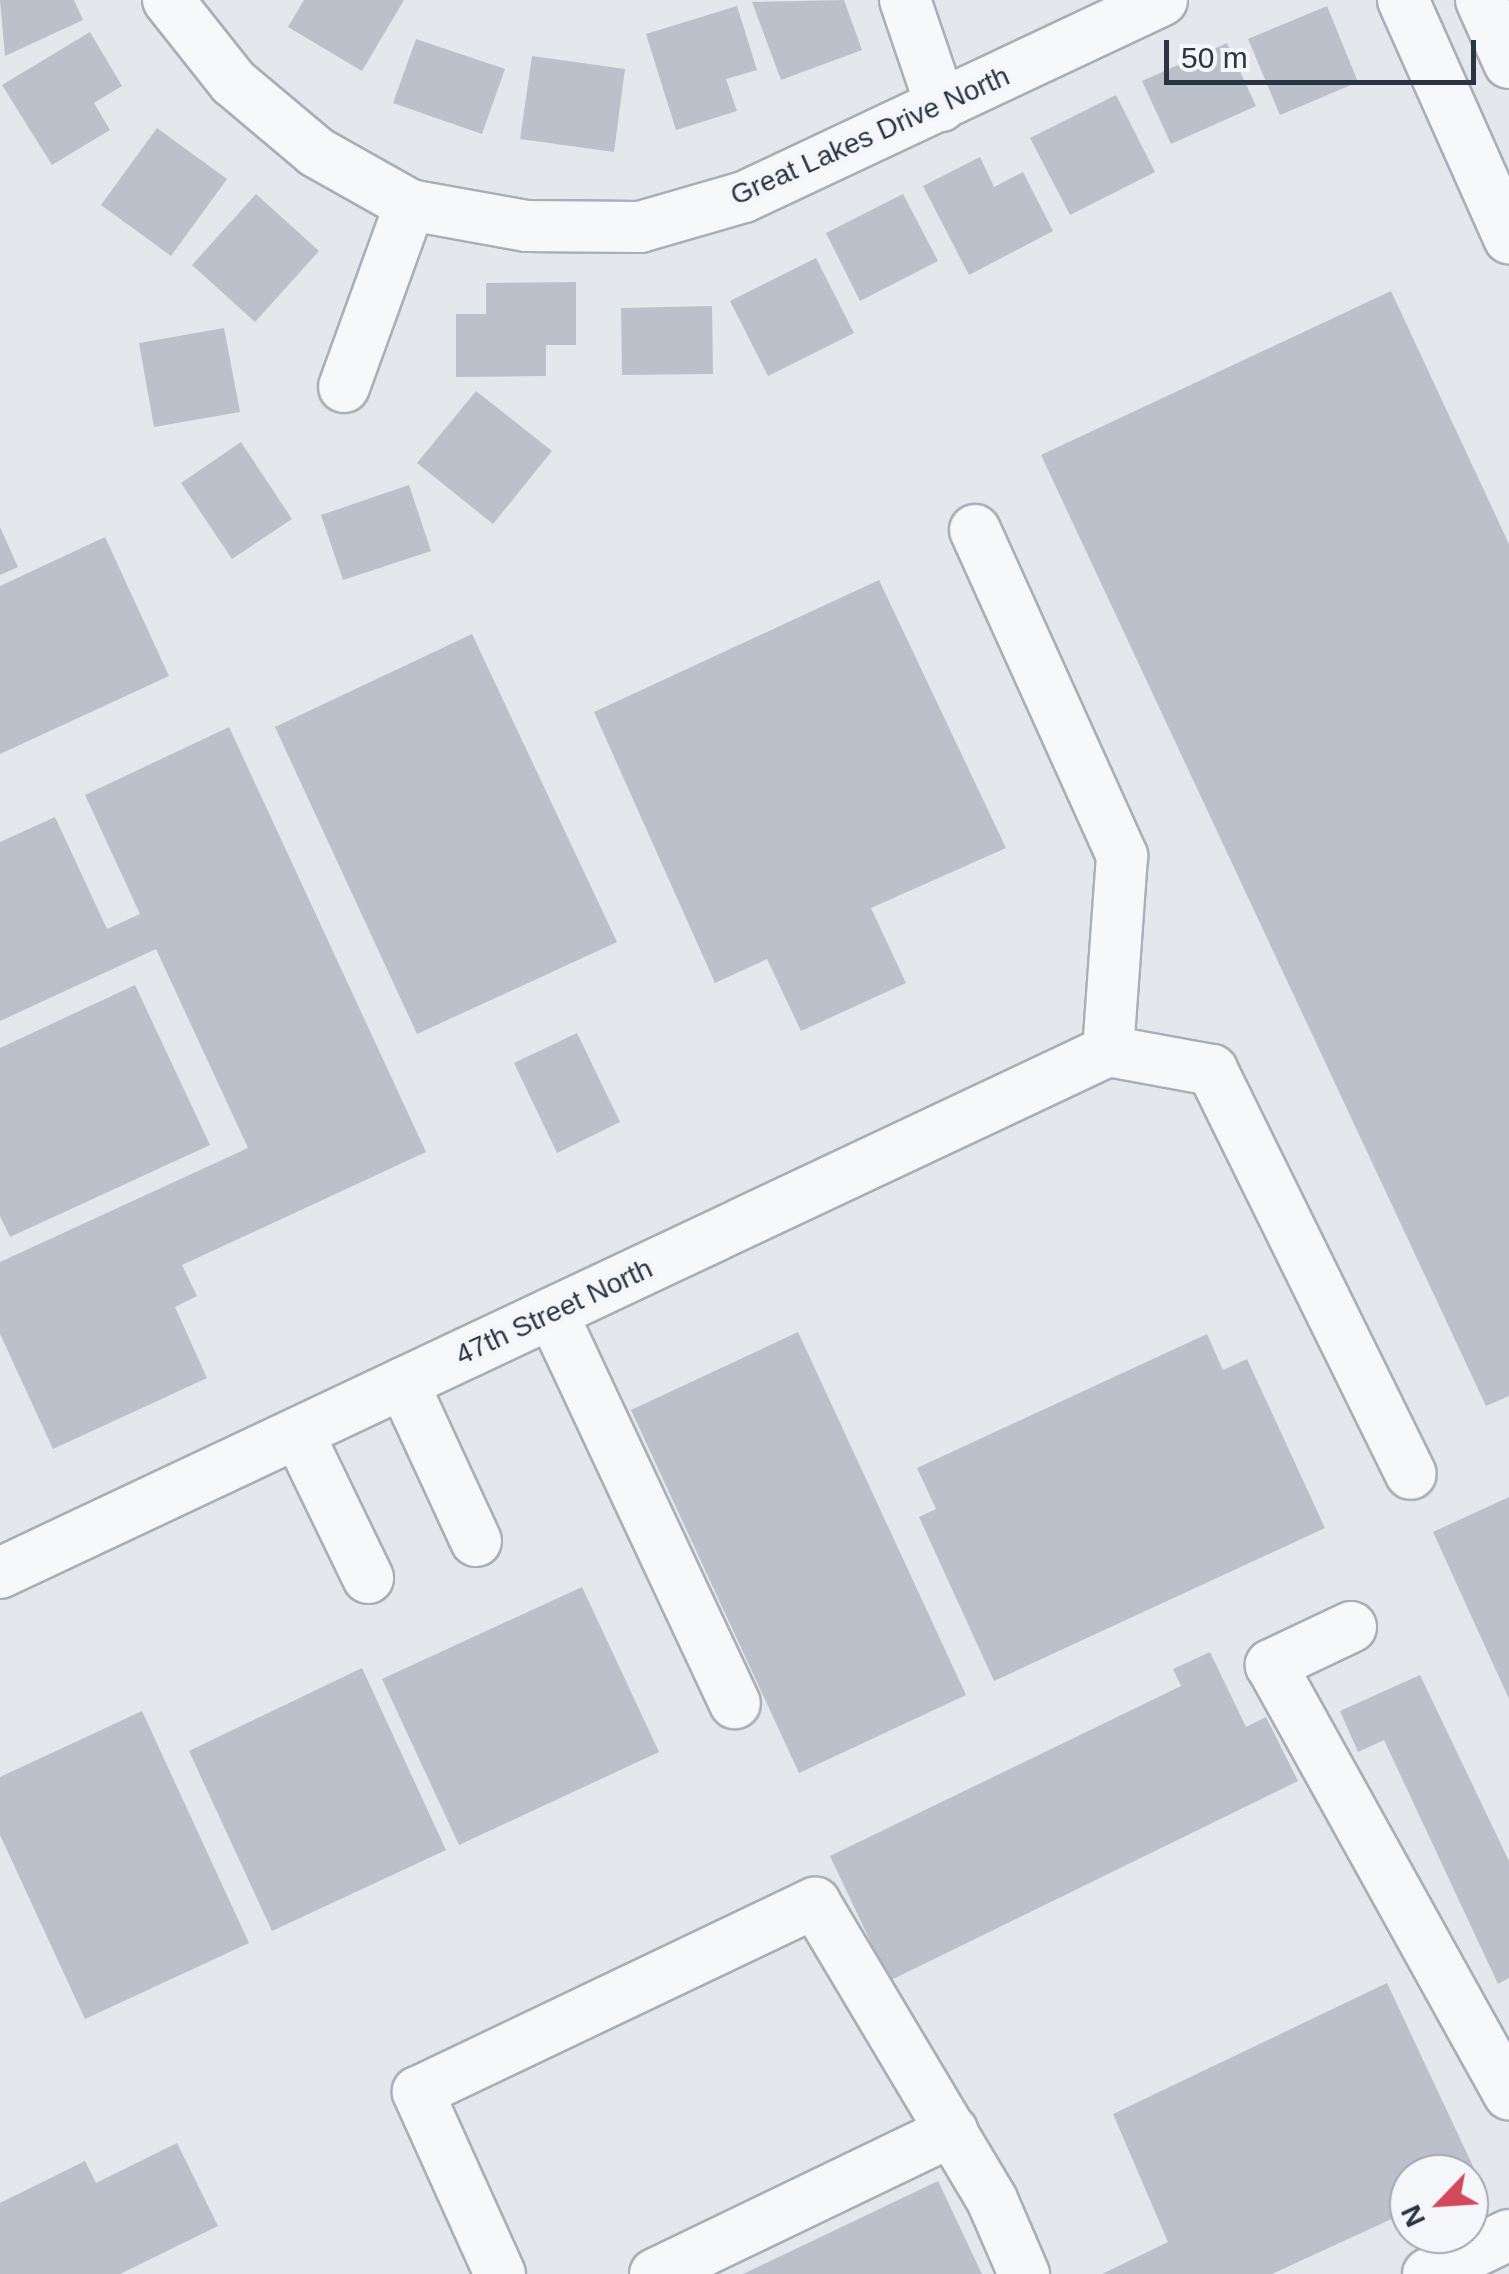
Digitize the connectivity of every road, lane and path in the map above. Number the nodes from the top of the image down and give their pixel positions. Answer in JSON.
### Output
{"nodes":[{"id":1,"x":168,"y":0,"type":"edge"},
{"id":2,"x":904,"y":0,"type":"edge"},
{"id":3,"x":1162,"y":0,"type":"edge"},
{"id":4,"x":1402,"y":0,"type":"edge"},
{"id":5,"x":1481,"y":0,"type":"edge"},
{"id":6,"x":1509,"y":63,"type":"edge"},
{"id":7,"x":941,"y":106,"type":"junction"},
{"id":8,"x":1496,"y":178,"type":"edge"},
{"id":9,"x":410,"y":205,"type":"junction"},
{"id":10,"x":1509,"y":238,"type":"edge"},
{"id":11,"x":344,"y":388,"type":"dead end"},
{"id":12,"x":975,"y":530,"type":"dead end"},
{"id":13,"x":1108,"y":1052,"type":"junction"},
{"id":14,"x":552,"y":1313,"type":"junction"},
{"id":15,"x":403,"y":1383,"type":"junction"},
{"id":16,"x":298,"y":1432,"type":"junction"},
{"id":17,"x":1411,"y":1474,"type":"dead end"},
{"id":18,"x":476,"y":1541,"type":"dead end"},
{"id":19,"x":0,"y":1573,"type":"edge"},
{"id":20,"x":368,"y":1578,"type":"dead end"},
{"id":21,"x":1351,"y":1627,"type":"dead end"},
{"id":22,"x":735,"y":1703,"type":"dead end"},
{"id":23,"x":1509,"y":2095,"type":"edge"},
{"id":24,"x":952,"y":2131,"type":"junction"},
{"id":25,"x":1509,"y":2235,"type":"edge"},
{"id":26,"x":1432,"y":2273,"type":"edge"},
{"id":27,"x":500,"y":2274,"type":"edge"},
{"id":28,"x":654,"y":2274,"type":"edge"},
{"id":29,"x":1024,"y":2274,"type":"edge"}],
"edges":[{"from":1,"to":9,"type":"street","name":"Great Lakes Drive North"},
{"from":2,"to":7,"type":"street"},
{"from":3,"to":7,"type":"street","name":"Great Lakes Drive North"},
{"from":4,"to":8,"type":"street"},
{"from":5,"to":6,"type":"street"},
{"from":7,"to":9,"type":"street","name":"Great Lakes Drive North"},
{"from":8,"to":10,"type":"street"},
{"from":9,"to":11,"type":"street"},
{"from":12,"to":13,"type":"street"},
{"from":13,"to":14,"type":"street","name":"47th Street North"},
{"from":13,"to":17,"type":"street"},
{"from":14,"to":15,"type":"street","name":"47th Street North"},
{"from":14,"to":22,"type":"street"},
{"from":15,"to":16,"type":"street","name":"47th Street North"},
{"from":15,"to":18,"type":"street"},
{"from":16,"to":19,"type":"street","name":"47th Street North"},
{"from":16,"to":20,"type":"street"},
{"from":21,"to":23,"type":"street"},
{"from":24,"to":27,"type":"street"},
{"from":24,"to":28,"type":"street"},
{"from":24,"to":29,"type":"street"},
{"from":25,"to":26,"type":"street"}]}
